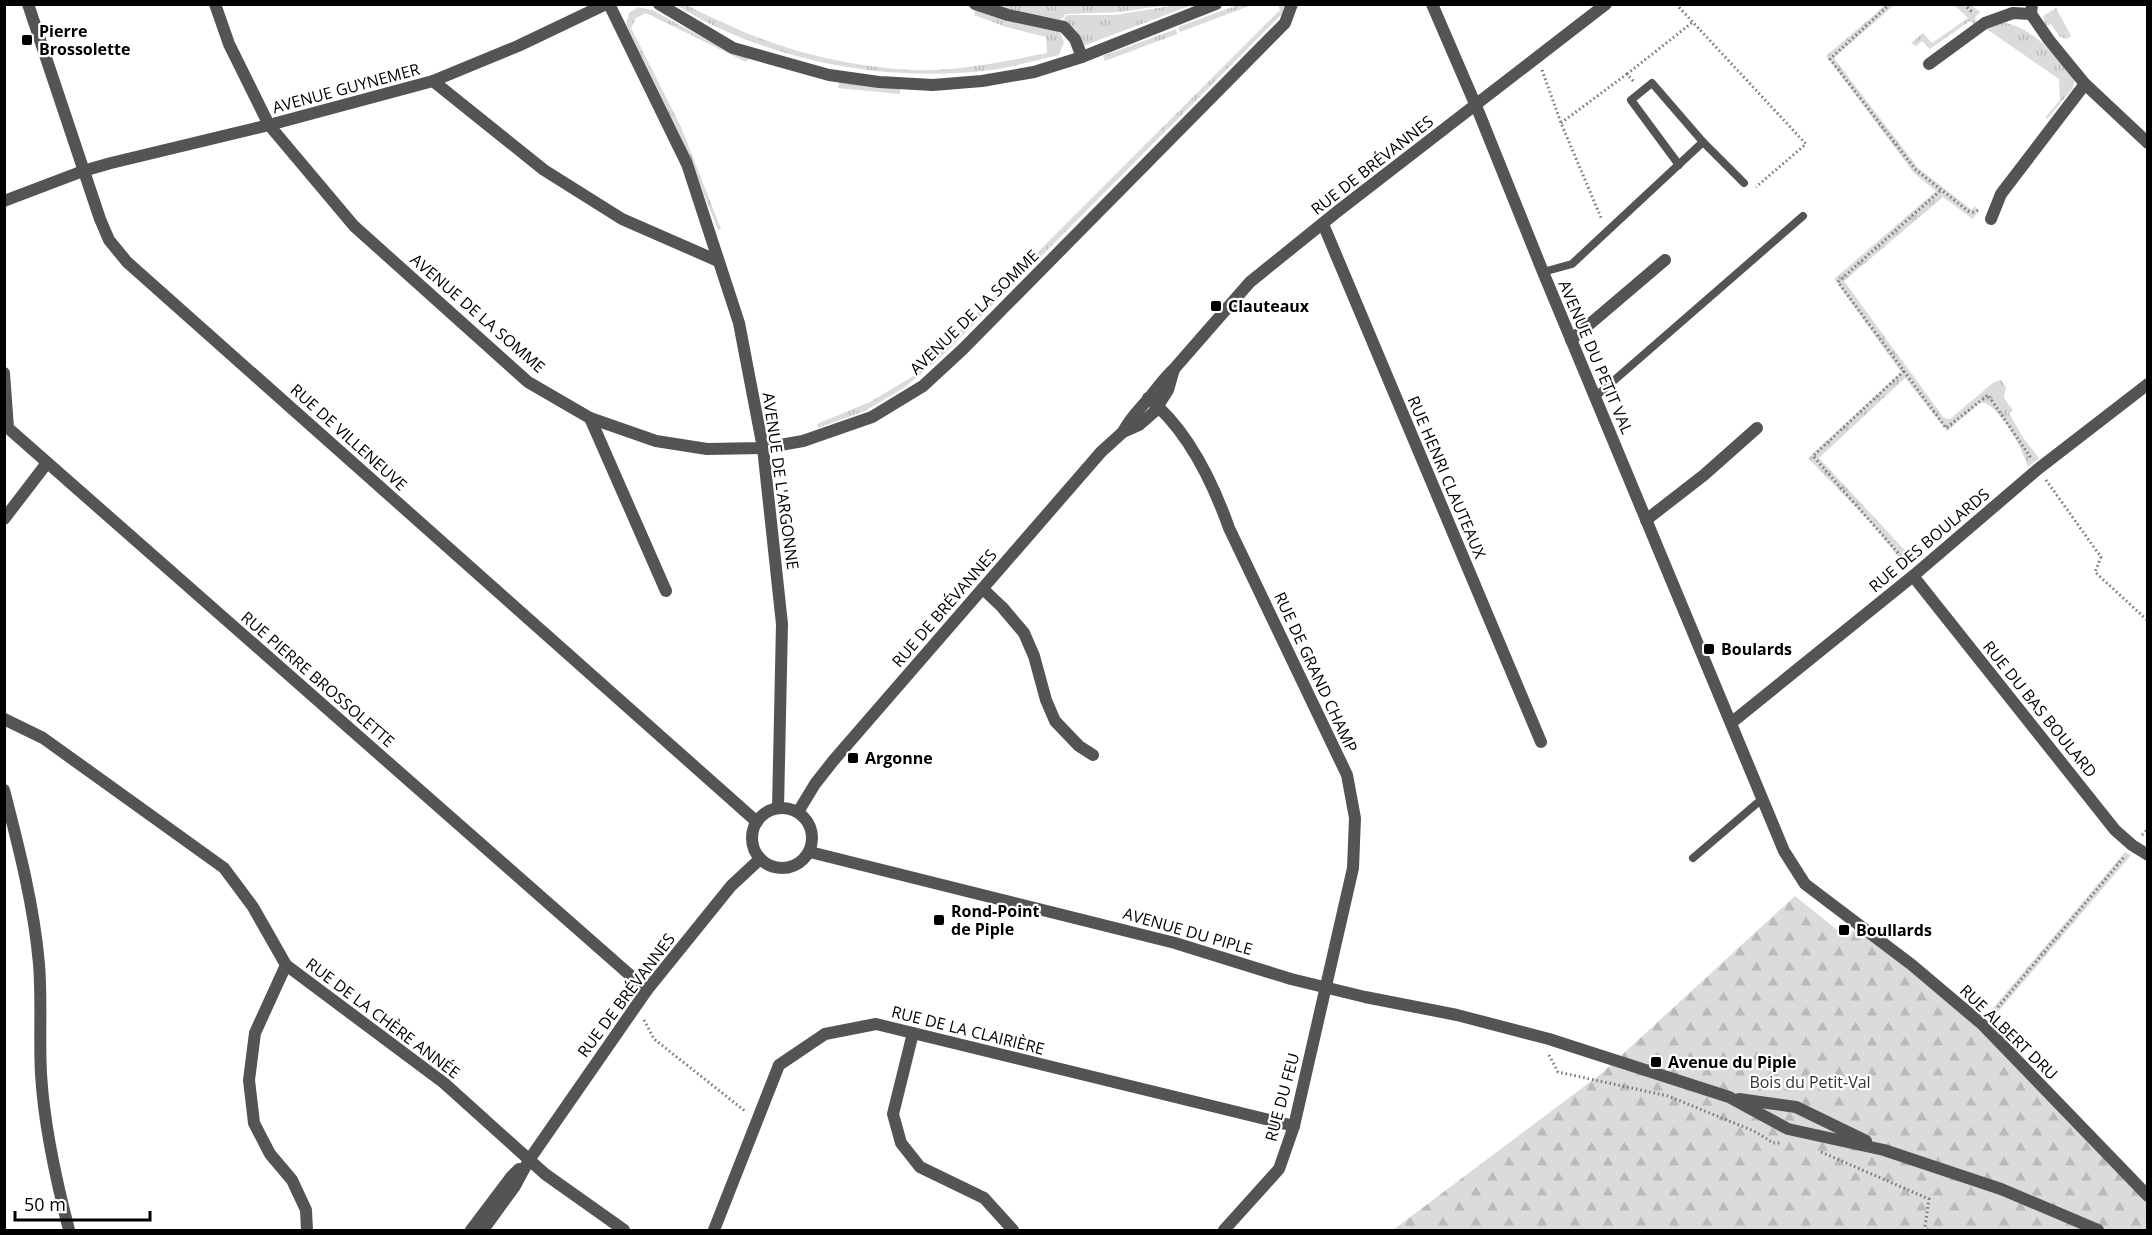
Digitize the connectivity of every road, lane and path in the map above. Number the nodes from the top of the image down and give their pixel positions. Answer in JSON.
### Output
{"nodes":[{"id":1,"x":28,"y":4,"type":"edge"},
{"id":2,"x":215,"y":4,"type":"edge"},
{"id":3,"x":608,"y":4,"type":"edge"},
{"id":4,"x":659,"y":4,"type":"edge"},
{"id":5,"x":975,"y":4,"type":"edge"},
{"id":6,"x":1216,"y":4,"type":"edge"},
{"id":7,"x":1292,"y":4,"type":"edge"},
{"id":8,"x":1432,"y":4,"type":"edge"},
{"id":9,"x":1606,"y":4,"type":"edge"},
{"id":10,"x":1676,"y":4,"type":"edge"},
{"id":11,"x":1890,"y":4,"type":"edge"},
{"id":12,"x":2032,"y":9,"type":"edge"},
{"id":13,"x":1693,"y":22,"type":"junction"},
{"id":14,"x":1082,"y":57,"type":"junction"},
{"id":15,"x":1538,"y":57,"type":"junction"},
{"id":16,"x":1929,"y":64,"type":"dead end"},
{"id":17,"x":1627,"y":74,"type":"junction"},
{"id":18,"x":433,"y":81,"type":"junction"},
{"id":19,"x":2085,"y":84,"type":"junction"},
{"id":20,"x":1642,"y":90,"type":"junction"},
{"id":21,"x":1475,"y":105,"type":"junction"},
{"id":22,"x":1562,"y":123,"type":"junction"},
{"id":23,"x":268,"y":125,"type":"junction"},
{"id":24,"x":1703,"y":142,"type":"junction"},
{"id":25,"x":2148,"y":143,"type":"edge"},
{"id":26,"x":1679,"y":165,"type":"junction"},
{"id":27,"x":83,"y":171,"type":"junction"},
{"id":28,"x":1744,"y":183,"type":"joint"},
{"id":29,"x":1940,"y":191,"type":"junction"},
{"id":30,"x":4,"y":201,"type":"edge"},
{"id":31,"x":1803,"y":216,"type":"dead end"},
{"id":32,"x":1991,"y":219,"type":"joint"},
{"id":33,"x":1323,"y":224,"type":"junction"},
{"id":34,"x":1608,"y":230,"type":"junction"},
{"id":35,"x":1665,"y":260,"type":"dead end"},
{"id":36,"x":718,"y":261,"type":"junction"},
{"id":37,"x":1543,"y":272,"type":"junction"},
{"id":38,"x":1571,"y":340,"type":"junction"},
{"id":39,"x":1904,"y":372,"type":"junction"},
{"id":40,"x":4,"y":374,"type":"edge"},
{"id":41,"x":2148,"y":384,"type":"edge"},
{"id":42,"x":1595,"y":397,"type":"junction"},
{"id":43,"x":1153,"y":402,"type":"junction"},
{"id":44,"x":590,"y":418,"type":"junction"},
{"id":45,"x":1757,"y":429,"type":"dead end"},
{"id":46,"x":763,"y":448,"type":"junction"},
{"id":47,"x":47,"y":463,"type":"junction"},
{"id":48,"x":2038,"y":469,"type":"junction"},
{"id":49,"x":4,"y":519,"type":"edge"},
{"id":50,"x":1646,"y":520,"type":"junction"},
{"id":51,"x":1913,"y":576,"type":"junction"},
{"id":52,"x":983,"y":589,"type":"junction"},
{"id":53,"x":666,"y":591,"type":"dead end"},
{"id":54,"x":2148,"y":621,"type":"edge"},
{"id":55,"x":4,"y":719,"type":"edge"},
{"id":56,"x":1731,"y":723,"type":"junction"},
{"id":57,"x":1541,"y":742,"type":"dead end"},
{"id":58,"x":1093,"y":754,"type":"dead end"},
{"id":59,"x":4,"y":790,"type":"edge"},
{"id":60,"x":1762,"y":800,"type":"junction"},
{"id":61,"x":778,"y":808,"type":"junction"},
{"id":62,"x":798,"y":812,"type":"junction"},
{"id":63,"x":757,"y":822,"type":"junction"},
{"id":64,"x":2148,"y":829,"type":"edge"},
{"id":65,"x":2132,"y":845,"type":"junction"},
{"id":66,"x":810,"y":852,"type":"junction"},
{"id":67,"x":2148,"y":855,"type":"edge"},
{"id":68,"x":1693,"y":858,"type":"dead end"},
{"id":69,"x":760,"y":859,"type":"junction"},
{"id":70,"x":286,"y":965,"type":"junction"},
{"id":71,"x":1326,"y":987,"type":"junction"},
{"id":72,"x":647,"y":990,"type":"junction"},
{"id":73,"x":635,"y":1006,"type":"junction"},
{"id":74,"x":1983,"y":1025,"type":"junction"},
{"id":75,"x":913,"y":1034,"type":"junction"},
{"id":76,"x":1547,"y":1051,"type":"dead end"},
{"id":77,"x":1729,"y":1097,"type":"junction"},
{"id":78,"x":757,"y":1120,"type":"junction"},
{"id":79,"x":1294,"y":1126,"type":"junction"},
{"id":80,"x":1783,"y":1143,"type":"dead end"},
{"id":81,"x":1812,"y":1148,"type":"dead end"},
{"id":82,"x":1884,"y":1149,"type":"junction"},
{"id":83,"x":529,"y":1160,"type":"junction"},
{"id":84,"x":2148,"y":1196,"type":"edge"},
{"id":85,"x":69,"y":1230,"type":"edge"},
{"id":86,"x":307,"y":1230,"type":"edge"},
{"id":87,"x":471,"y":1230,"type":"edge"},
{"id":88,"x":483,"y":1230,"type":"edge"},
{"id":89,"x":624,"y":1230,"type":"edge"},
{"id":90,"x":714,"y":1230,"type":"edge"},
{"id":91,"x":1013,"y":1230,"type":"edge"},
{"id":92,"x":1224,"y":1230,"type":"edge"},
{"id":93,"x":1928,"y":1230,"type":"edge"},
{"id":94,"x":2098,"y":1230,"type":"edge"}],
"edges":[{"from":1,"to":27,"type":"street","name":"RUE DE VILLENEUVE"},
{"from":2,"to":23,"type":"street","name":"AVENUE DE LA SOMME"},
{"from":3,"to":18,"type":"street","name":"AVENUE GUYNEMER"},
{"from":3,"to":36,"type":"street","name":"AVENUE DE L'ARGONNE"},
{"from":4,"to":14,"type":"street"},
{"from":5,"to":14,"type":"street"},
{"from":6,"to":14,"type":"street"},
{"from":7,"to":46,"type":"street","name":"AVENUE DE LA SOMME"},
{"from":8,"to":21,"type":"street","name":"AVENUE DU PETIT VAL"},
{"from":9,"to":15,"type":"street","name":"RUE DE BRÉVANNES"},
{"from":10,"to":13,"type":"path"},
{"from":11,"to":29,"type":"path"},
{"from":12,"to":16,"type":"street"},
{"from":12,"to":19,"type":"street"},
{"from":13,"to":17,"type":"path"},
{"from":13,"to":28,"type":"path"},
{"from":15,"to":21,"type":"street","name":"RUE DE BRÉVANNES"},
{"from":15,"to":22,"type":"path"},
{"from":17,"to":20,"type":"path"},
{"from":17,"to":22,"type":"path"},
{"from":18,"to":23,"type":"street","name":"AVENUE GUYNEMER"},
{"from":18,"to":36,"type":"street"},
{"from":19,"to":25,"type":"street"},
{"from":19,"to":32,"type":"street"},
{"from":20,"to":24,"type":"lane"},
{"from":20,"to":26,"type":"lane"},
{"from":21,"to":33,"type":"street","name":"RUE DE BRÉVANNES"},
{"from":21,"to":37,"type":"street","name":"AVENUE DU PETIT VAL"},
{"from":22,"to":34,"type":"path"},
{"from":23,"to":27,"type":"street","name":"AVENUE GUYNEMER"},
{"from":23,"to":44,"type":"street","name":"AVENUE DE LA SOMME"},
{"from":24,"to":26,"type":"lane"},
{"from":24,"to":28,"type":"lane"},
{"from":26,"to":34,"type":"lane"},
{"from":27,"to":30,"type":"street"},
{"from":27,"to":63,"type":"street","name":"RUE DE VILLENEUVE"},
{"from":29,"to":32,"type":"path"},
{"from":29,"to":39,"type":"path"},
{"from":31,"to":42,"type":"lane"},
{"from":33,"to":43,"type":"street","name":"RUE DE BRÉVANNES"},
{"from":33,"to":57,"type":"street","name":"RUE HENRI CLAUTEAUX"},
{"from":34,"to":37,"type":"lane"},
{"from":35,"to":38,"type":"street"},
{"from":36,"to":46,"type":"street","name":"AVENUE DE L'ARGONNE"},
{"from":37,"to":38,"type":"street","name":"AVENUE DU PETIT VAL"},
{"from":38,"to":42,"type":"street","name":"AVENUE DU PETIT VAL"},
{"from":39,"to":48,"type":"path"},
{"from":39,"to":51,"type":"path"},
{"from":40,"to":47,"type":"street","name":"RUE PIERRE BROSSOLETTE"},
{"from":41,"to":48,"type":"street","name":"RUE DES BOULARDS"},
{"from":42,"to":50,"type":"street","name":"AVENUE DU PETIT VAL"},
{"from":43,"to":52,"type":"street","name":"RUE DE BRÉVANNES"},
{"from":43,"to":71,"type":"street","name":"RUE DE GRAND CHAMP"},
{"from":44,"to":46,"type":"street","name":"AVENUE DE LA SOMME"},
{"from":44,"to":53,"type":"street"},
{"from":45,"to":50,"type":"street"},
{"from":46,"to":61,"type":"street","name":"AVENUE DE L'ARGONNE"},
{"from":47,"to":49,"type":"street"},
{"from":47,"to":72,"type":"street","name":"RUE PIERRE BROSSOLETTE"},
{"from":48,"to":51,"type":"street","name":"RUE DES BOULARDS"},
{"from":48,"to":54,"type":"path"},
{"from":50,"to":56,"type":"street","name":"AVENUE DU PETIT VAL"},
{"from":51,"to":56,"type":"street","name":"RUE DES BOULARDS"},
{"from":51,"to":65,"type":"street","name":"RUE DU BAS BOULARD"},
{"from":52,"to":58,"type":"street"},
{"from":52,"to":62,"type":"street","name":"RUE DE BRÉVANNES"},
{"from":55,"to":70,"type":"street","name":"RUE DE LA CHÈRE ANNÉE"},
{"from":56,"to":60,"type":"street","name":"RUE ALBERT DRU"},
{"from":59,"to":85,"type":"street"},
{"from":60,"to":68,"type":"lane"},
{"from":60,"to":74,"type":"street","name":"RUE ALBERT DRU"},
{"from":61,"to":62,"type":"street"},
{"from":61,"to":63,"type":"street"},
{"from":62,"to":66,"type":"street"},
{"from":63,"to":69,"type":"street"},
{"from":64,"to":65,"type":"path"},
{"from":65,"to":67,"type":"street","name":"RUE DU BAS BOULARD"},
{"from":65,"to":74,"type":"path"},
{"from":66,"to":69,"type":"street"},
{"from":66,"to":71,"type":"street","name":"AVENUE DU PIPLE"},
{"from":69,"to":72,"type":"street","name":"RUE DE BRÉVANNES"},
{"from":70,"to":83,"type":"street","name":"RUE DE LA CHÈRE ANNÉE"},
{"from":70,"to":86,"type":"street"},
{"from":71,"to":77,"type":"street","name":"AVENUE DU PIPLE"},
{"from":71,"to":79,"type":"street","name":"RUE DU FEU"},
{"from":72,"to":73,"type":"street","name":"RUE DE BRÉVANNES"},
{"from":73,"to":78,"type":"path"},
{"from":73,"to":83,"type":"street","name":"RUE DE BRÉVANNES"},
{"from":74,"to":84,"type":"street","name":"RUE ALBERT DRU"},
{"from":75,"to":78,"type":"street","name":"RUE DE LA CLAIRIÈRE"},
{"from":75,"to":79,"type":"street","name":"RUE DE LA CLAIRIÈRE"},
{"from":75,"to":91,"type":"street"},
{"from":76,"to":80,"type":"path"},
{"from":77,"to":82,"type":"street","name":"AVENUE DU PIPLE"},
{"from":77,"to":82,"type":"street","name":"AVENUE DU PIPLE"},
{"from":78,"to":90,"type":"street","name":"RUE DE LA CLAIRIÈRE"},
{"from":79,"to":92,"type":"street","name":"RUE DU FEU"},
{"from":81,"to":93,"type":"path"},
{"from":82,"to":94,"type":"street","name":"AVENUE DU PIPLE"},
{"from":83,"to":87,"type":"street","name":"RUE DE BRÉVANNES"},
{"from":83,"to":88,"type":"street","name":"RUE DE BRÉVANNES"},
{"from":83,"to":89,"type":"street"}]}
